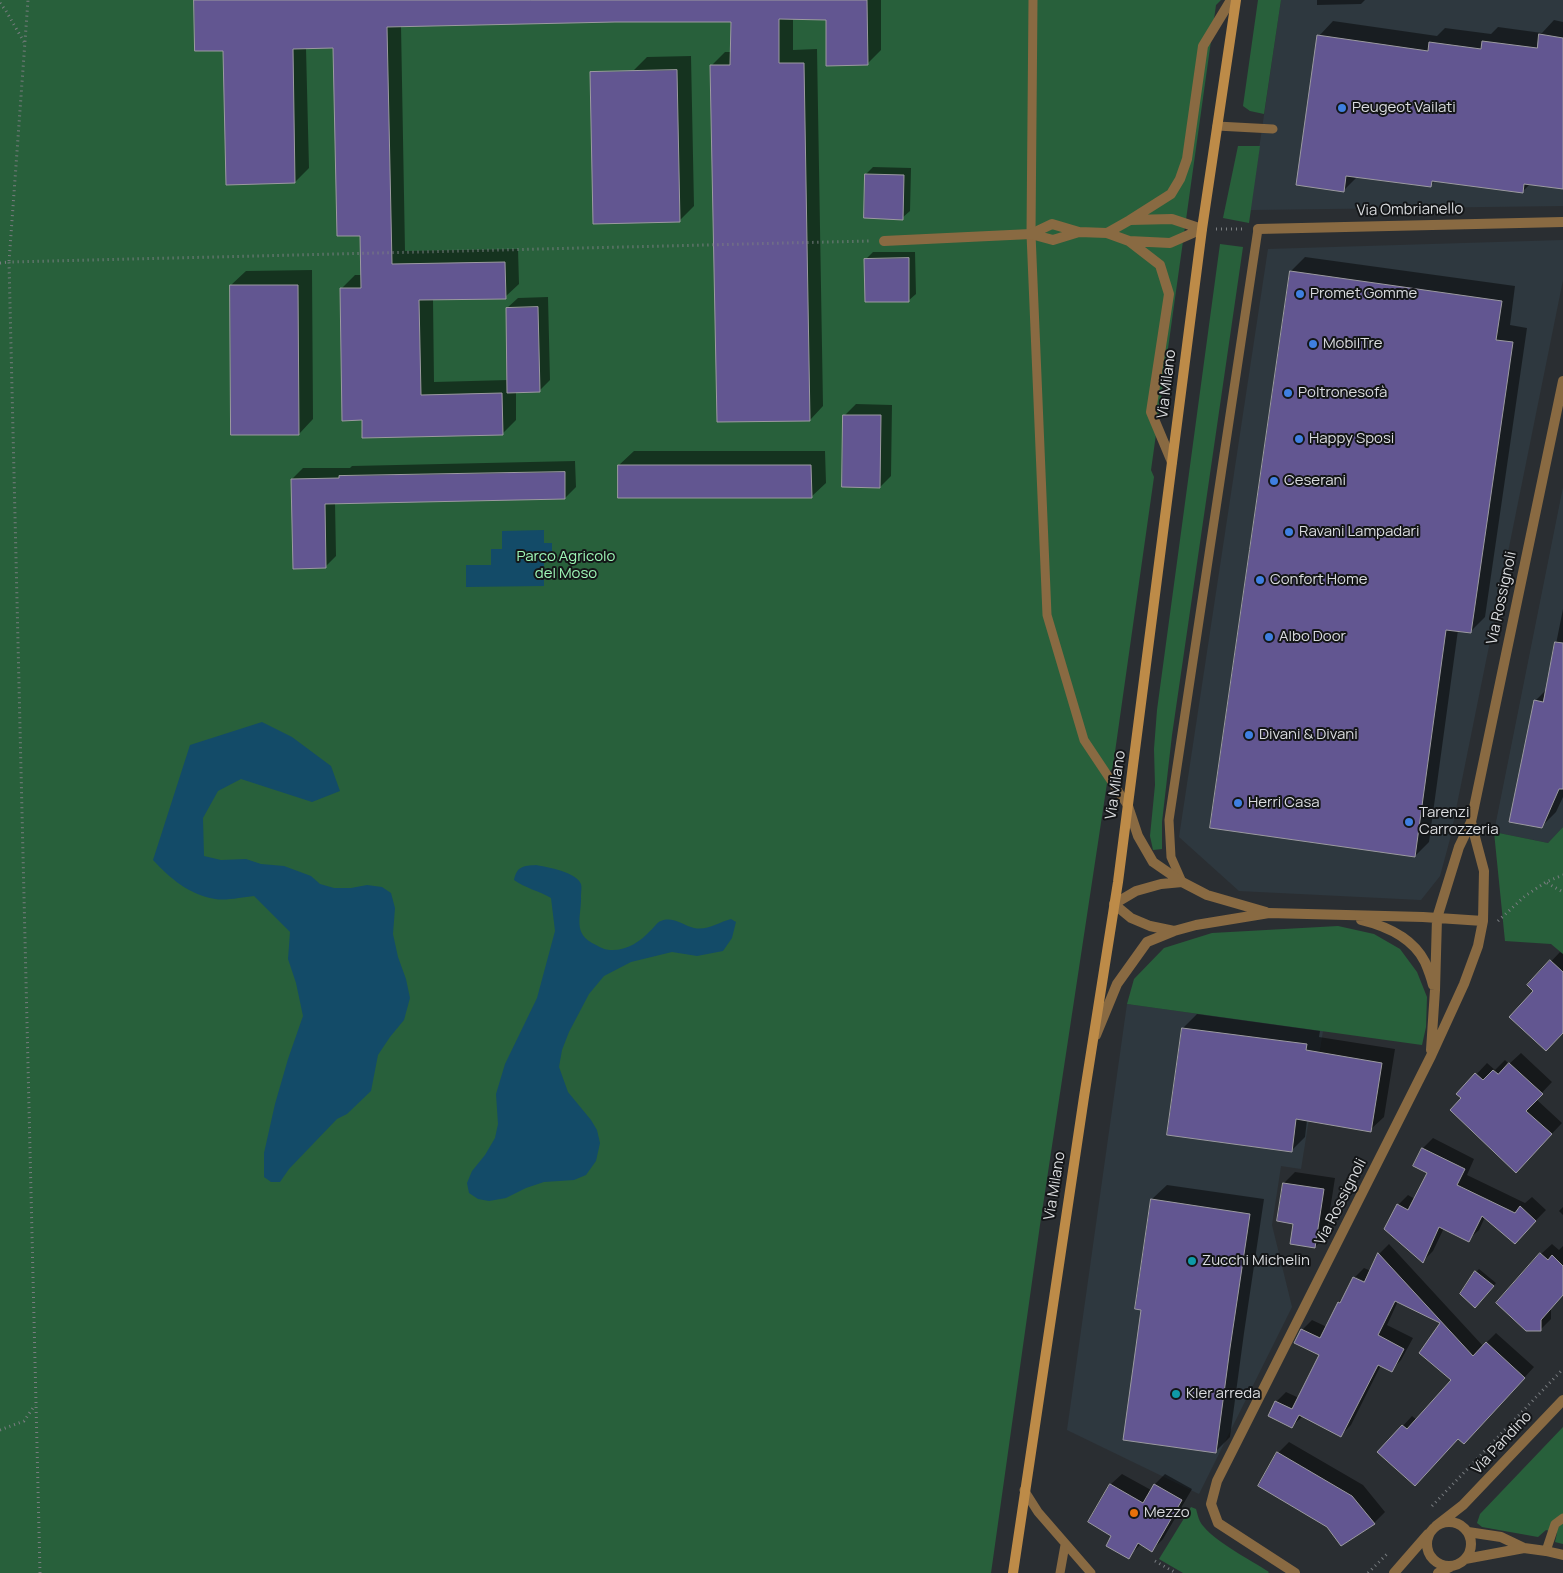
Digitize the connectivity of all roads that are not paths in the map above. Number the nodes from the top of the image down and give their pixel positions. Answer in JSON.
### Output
{"nodes":[{"id":1,"x":1033,"y":0,"type":"edge"},
{"id":2,"x":1231,"y":0,"type":"edge"},
{"id":3,"x":1236,"y":0,"type":"edge"},
{"id":4,"x":1217,"y":126,"type":"junction"},
{"id":5,"x":1273,"y":130,"type":"dead end"},
{"id":6,"x":1130,"y":220,"type":"junction"},
{"id":7,"x":1563,"y":222,"type":"edge"},
{"id":8,"x":1202,"y":229,"type":"junction"},
{"id":9,"x":1258,"y":229,"type":"joint"},
{"id":10,"x":1079,"y":232,"type":"junction"},
{"id":11,"x":1107,"y":233,"type":"junction"},
{"id":12,"x":1031,"y":234,"type":"junction"},
{"id":13,"x":884,"y":241,"type":"road end"},
{"id":14,"x":1129,"y":241,"type":"junction"},
{"id":15,"x":1563,"y":381,"type":"edge"},
{"id":16,"x":1172,"y":462,"type":"junction"},
{"id":17,"x":1128,"y":806,"type":"junction"},
{"id":18,"x":1471,"y":822,"type":"junction"},
{"id":19,"x":1182,"y":882,"type":"junction"},
{"id":20,"x":1114,"y":904,"type":"junction"},
{"id":21,"x":1269,"y":913,"type":"junction"},
{"id":22,"x":1341,"y":915,"type":"junction"},
{"id":23,"x":1437,"y":918,"type":"junction"},
{"id":24,"x":1483,"y":921,"type":"junction"},
{"id":25,"x":1174,"y":931,"type":"junction"},
{"id":26,"x":1435,"y":990,"type":"junction"},
{"id":27,"x":1092,"y":1045,"type":"junction"},
{"id":28,"x":1431,"y":1056,"type":"junction"},
{"id":29,"x":1563,"y":1400,"type":"edge"},
{"id":30,"x":1024,"y":1490,"type":"junction"},
{"id":31,"x":1463,"y":1506,"type":"junction"},
{"id":32,"x":1563,"y":1518,"type":"edge"},
{"id":33,"x":1433,"y":1528,"type":"junction"},
{"id":34,"x":1466,"y":1529,"type":"junction"},
{"id":35,"x":1065,"y":1545,"type":"junction"},
{"id":36,"x":1524,"y":1548,"type":"junction"},
{"id":37,"x":1546,"y":1551,"type":"junction"},
{"id":38,"x":1563,"y":1555,"type":"edge"},
{"id":39,"x":1465,"y":1559,"type":"junction"},
{"id":40,"x":1452,"y":1566,"type":"junction"},
{"id":41,"x":1013,"y":1573,"type":"edge"},
{"id":42,"x":1060,"y":1573,"type":"edge"},
{"id":43,"x":1090,"y":1573,"type":"edge"},
{"id":44,"x":1295,"y":1573,"type":"edge"},
{"id":45,"x":1394,"y":1573,"type":"edge"},
{"id":46,"x":1438,"y":1573,"type":"edge"}],
"edges":[{"from":1,"to":12,"type":"lane"},
{"from":2,"to":6,"type":"street"},
{"from":3,"to":4,"type":"main road","name":"Via Milano"},
{"from":4,"to":5,"type":"lane"},
{"from":4,"to":8,"type":"main road","name":"Via Milano"},
{"from":6,"to":8,"type":"street"},
{"from":6,"to":11,"type":"street"},
{"from":7,"to":9,"type":"street","name":"Via Ombrianello"},
{"from":8,"to":14,"type":"street"},
{"from":8,"to":16,"type":"main road","name":"Via Milano"},
{"from":9,"to":19,"type":"lane"},
{"from":10,"to":11,"type":"street"},
{"from":10,"to":12,"type":"street"},
{"from":10,"to":12,"type":"street"},
{"from":11,"to":14,"type":"street"},
{"from":12,"to":13,"type":"street"},
{"from":12,"to":17,"type":"lane"},
{"from":14,"to":16,"type":"street"},
{"from":15,"to":18,"type":"street","name":"Via Rossignoli"},
{"from":16,"to":17,"type":"main road","name":"Via Milano"},
{"from":17,"to":19,"type":"street","name":"Via Rossignoli"},
{"from":17,"to":20,"type":"main road","name":"Via Milano"},
{"from":18,"to":23,"type":"street","name":"Via Rossignoli"},
{"from":18,"to":24,"type":"street","name":"Via Rossignoli"},
{"from":19,"to":20,"type":"street"},
{"from":19,"to":21,"type":"street","name":"Via Rossignoli"},
{"from":20,"to":25,"type":"street","name":"Via Rossignoli"},
{"from":20,"to":27,"type":"main road","name":"Via Milano"},
{"from":21,"to":22,"type":"street","name":"Via Rossignoli"},
{"from":21,"to":25,"type":"street","name":"Via Rossignoli"},
{"from":22,"to":23,"type":"street","name":"Via Rossignoli"},
{"from":22,"to":26,"type":"street","name":"Via Rossignoli"},
{"from":23,"to":24,"type":"street"},
{"from":23,"to":26,"type":"street","name":"Via Rossignoli"},
{"from":24,"to":28,"type":"street","name":"Via Rossignoli"},
{"from":25,"to":27,"type":"street","name":"Via Rossignoli"},
{"from":26,"to":28,"type":"street","name":"Via Rossignoli"},
{"from":27,"to":30,"type":"main road","name":"Via Milano"},
{"from":28,"to":44,"type":"street","name":"Via Rossignoli"},
{"from":29,"to":31,"type":"street","name":"Via Pandino"},
{"from":30,"to":35,"type":"lane"},
{"from":30,"to":41,"type":"main road","name":"Via Milano"},
{"from":31,"to":33,"type":"street","name":"Via Pandino"},
{"from":31,"to":34,"type":"street"},
{"from":32,"to":37,"type":"lane"},
{"from":33,"to":34,"type":"street"},
{"from":33,"to":40,"type":"street"},
{"from":33,"to":45,"type":"street","name":"Via Pandino"},
{"from":34,"to":36,"type":"street"},
{"from":34,"to":39,"type":"street"},
{"from":35,"to":42,"type":"lane"},
{"from":35,"to":43,"type":"lane"},
{"from":36,"to":37,"type":"street"},
{"from":36,"to":39,"type":"street"},
{"from":37,"to":38,"type":"street"},
{"from":39,"to":40,"type":"street"},
{"from":40,"to":46,"type":"street"}]}
